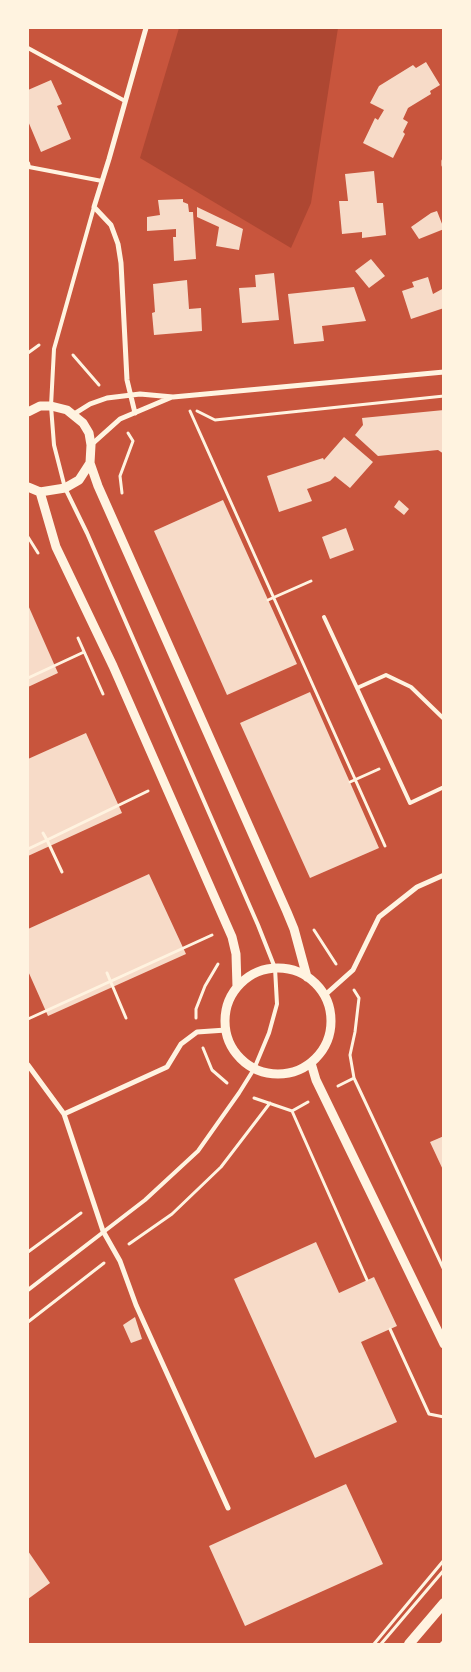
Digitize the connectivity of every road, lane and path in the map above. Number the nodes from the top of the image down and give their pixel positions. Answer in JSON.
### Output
{"nodes":[{"id":1,"x":146,"y":28,"type":"edge"},
{"id":2,"x":28,"y":48,"type":"edge"},
{"id":3,"x":125,"y":101,"type":"junction"},
{"id":4,"x":444,"y":161,"type":"edge"},
{"id":5,"x":28,"y":163,"type":"edge"},
{"id":6,"x":444,"y":165,"type":"edge"},
{"id":7,"x":102,"y":181,"type":"junction"},
{"id":8,"x":94,"y":208,"type":"junction"},
{"id":9,"x":38,"y":345,"type":"dead end"},
{"id":10,"x":28,"y":352,"type":"edge"},
{"id":11,"x":73,"y":355,"type":"dead end"},
{"id":12,"x":444,"y":372,"type":"edge"},
{"id":13,"x":100,"y":386,"type":"dead end"},
{"id":14,"x":131,"y":395,"type":"junction"},
{"id":15,"x":444,"y":396,"type":"edge"},
{"id":16,"x":173,"y":397,"type":"junction"},
{"id":17,"x":51,"y":406,"type":"junction"},
{"id":18,"x":28,"y":409,"type":"edge"},
{"id":19,"x":135,"y":412,"type":"junction"},
{"id":20,"x":74,"y":414,"type":"junction"},
{"id":21,"x":133,"y":441,"type":"dead end"},
{"id":22,"x":92,"y":445,"type":"junction"},
{"id":23,"x":90,"y":463,"type":"junction"},
{"id":24,"x":28,"y":487,"type":"edge"},
{"id":25,"x":65,"y":488,"type":"junction"},
{"id":26,"x":40,"y":492,"type":"junction"},
{"id":27,"x":122,"y":496,"type":"dead end"},
{"id":28,"x":28,"y":537,"type":"edge"},
{"id":29,"x":39,"y":556,"type":"dead end"},
{"id":30,"x":310,"y":581,"type":"dead end"},
{"id":31,"x":274,"y":598,"type":"junction"},
{"id":32,"x":268,"y":600,"type":"dead end"},
{"id":33,"x":324,"y":617,"type":"dead end"},
{"id":34,"x":84,"y":652,"type":"dead end"},
{"id":35,"x":28,"y":678,"type":"edge"},
{"id":36,"x":357,"y":688,"type":"junction"},
{"id":37,"x":444,"y":719,"type":"edge"},
{"id":38,"x":392,"y":763,"type":"junction"},
{"id":39,"x":356,"y":780,"type":"junction"},
{"id":40,"x":350,"y":782,"type":"dead end"},
{"id":41,"x":444,"y":787,"type":"edge"},
{"id":42,"x":148,"y":791,"type":"dead end"},
{"id":43,"x":44,"y":833,"type":"dead end"},
{"id":44,"x":46,"y":840,"type":"junction"},
{"id":45,"x":385,"y":846,"type":"dead end"},
{"id":46,"x":28,"y":849,"type":"edge"},
{"id":47,"x":62,"y":872,"type":"dead end"},
{"id":48,"x":444,"y":875,"type":"edge"},
{"id":49,"x":310,"y":922,"type":"dead end"},
{"id":50,"x":215,"y":934,"type":"dead end"},
{"id":51,"x":275,"y":968,"type":"junction"},
{"id":52,"x":107,"y":973,"type":"dead end"},
{"id":53,"x":307,"y":977,"type":"junction"},
{"id":54,"x":345,"y":978,"type":"junction"},
{"id":55,"x":111,"y":980,"type":"junction"},
{"id":56,"x":237,"y":987,"type":"junction"},
{"id":57,"x":325,"y":995,"type":"junction"},
{"id":58,"x":126,"y":1018,"type":"dead end"},
{"id":59,"x":28,"y":1019,"type":"edge"},
{"id":60,"x":226,"y":1030,"type":"junction"},
{"id":61,"x":311,"y":1063,"type":"junction"},
{"id":62,"x":28,"y":1065,"type":"edge"},
{"id":63,"x":254,"y":1068,"type":"junction"},
{"id":64,"x":354,"y":1078,"type":"junction"},
{"id":65,"x":323,"y":1093,"type":"junction"},
{"id":66,"x":292,"y":1111,"type":"junction"},
{"id":67,"x":64,"y":1114,"type":"junction"},
{"id":68,"x":94,"y":1204,"type":"junction"},
{"id":69,"x":104,"y":1231,"type":"junction"},
{"id":70,"x":28,"y":1252,"type":"edge"},
{"id":71,"x":116,"y":1254,"type":"junction"},
{"id":72,"x":444,"y":1270,"type":"edge"},
{"id":73,"x":367,"y":1280,"type":"dead end"},
{"id":74,"x":28,"y":1290,"type":"edge"},
{"id":75,"x":28,"y":1322,"type":"edge"},
{"id":76,"x":390,"y":1329,"type":"dead end"},
{"id":77,"x":444,"y":1344,"type":"edge"},
{"id":78,"x":444,"y":1417,"type":"edge"},
{"id":79,"x":228,"y":1508,"type":"dead end"},
{"id":80,"x":444,"y":1560,"type":"edge"},
{"id":81,"x":444,"y":1570,"type":"edge"},
{"id":82,"x":444,"y":1603,"type":"edge"},
{"id":83,"x":444,"y":1641,"type":"edge"},
{"id":84,"x":374,"y":1644,"type":"edge"},
{"id":85,"x":381,"y":1644,"type":"edge"},
{"id":86,"x":409,"y":1644,"type":"edge"},
{"id":87,"x":441,"y":1644,"type":"edge"}],
"edges":[{"from":1,"to":3,"type":"street"},
{"from":2,"to":3,"type":"lane"},
{"from":3,"to":7,"type":"street"},
{"from":4,"to":6,"type":"street"},
{"from":5,"to":7,"type":"lane"},
{"from":7,"to":8,"type":"street"},
{"from":8,"to":14,"type":"street"},
{"from":8,"to":17,"type":"lane"},
{"from":9,"to":10,"type":"path"},
{"from":11,"to":13,"type":"path"},
{"from":12,"to":16,"type":"street"},
{"from":14,"to":16,"type":"street"},
{"from":14,"to":19,"type":"street"},
{"from":14,"to":20,"type":"street"},
{"from":15,"to":31,"type":"path"},
{"from":16,"to":19,"type":"street"},
{"from":17,"to":18,"type":"street"},
{"from":17,"to":20,"type":"street"},
{"from":17,"to":25,"type":"lane"},
{"from":19,"to":22,"type":"street"},
{"from":20,"to":22,"type":"street"},
{"from":21,"to":27,"type":"path"},
{"from":22,"to":23,"type":"street"},
{"from":23,"to":25,"type":"street"},
{"from":23,"to":53,"type":"street"},
{"from":24,"to":26,"type":"street"},
{"from":25,"to":26,"type":"street"},
{"from":25,"to":51,"type":"lane"},
{"from":26,"to":56,"type":"street"},
{"from":28,"to":29,"type":"path"},
{"from":30,"to":31,"type":"path"},
{"from":31,"to":32,"type":"path"},
{"from":31,"to":39,"type":"path"},
{"from":33,"to":36,"type":"lane"},
{"from":34,"to":35,"type":"path"},
{"from":36,"to":37,"type":"lane"},
{"from":36,"to":38,"type":"lane"},
{"from":38,"to":39,"type":"path"},
{"from":38,"to":41,"type":"lane"},
{"from":39,"to":40,"type":"path"},
{"from":39,"to":45,"type":"path"},
{"from":42,"to":44,"type":"path"},
{"from":43,"to":44,"type":"path"},
{"from":44,"to":46,"type":"path"},
{"from":44,"to":47,"type":"path"},
{"from":48,"to":54,"type":"street"},
{"from":49,"to":54,"type":"path"},
{"from":50,"to":55,"type":"path"},
{"from":51,"to":53,"type":"street"},
{"from":51,"to":56,"type":"street"},
{"from":51,"to":63,"type":"lane"},
{"from":52,"to":55,"type":"path"},
{"from":53,"to":57,"type":"street"},
{"from":54,"to":57,"type":"street"},
{"from":54,"to":64,"type":"path"},
{"from":55,"to":58,"type":"path"},
{"from":55,"to":59,"type":"path"},
{"from":56,"to":60,"type":"street"},
{"from":57,"to":61,"type":"street"},
{"from":60,"to":63,"type":"street"},
{"from":60,"to":67,"type":"street"},
{"from":61,"to":63,"type":"street"},
{"from":61,"to":65,"type":"street"},
{"from":62,"to":67,"type":"street"},
{"from":63,"to":69,"type":"lane"},
{"from":64,"to":65,"type":"path"},
{"from":64,"to":72,"type":"path"},
{"from":65,"to":66,"type":"path"},
{"from":65,"to":77,"type":"street"},
{"from":66,"to":71,"type":"path"},
{"from":66,"to":73,"type":"path"},
{"from":67,"to":68,"type":"street"},
{"from":68,"to":69,"type":"street"},
{"from":68,"to":70,"type":"path"},
{"from":69,"to":71,"type":"street"},
{"from":69,"to":74,"type":"lane"},
{"from":71,"to":75,"type":"path"},
{"from":71,"to":79,"type":"street"},
{"from":76,"to":78,"type":"path"},
{"from":80,"to":84,"type":"path"},
{"from":81,"to":85,"type":"path"},
{"from":82,"to":86,"type":"main road"},
{"from":83,"to":87,"type":"path"}]}
